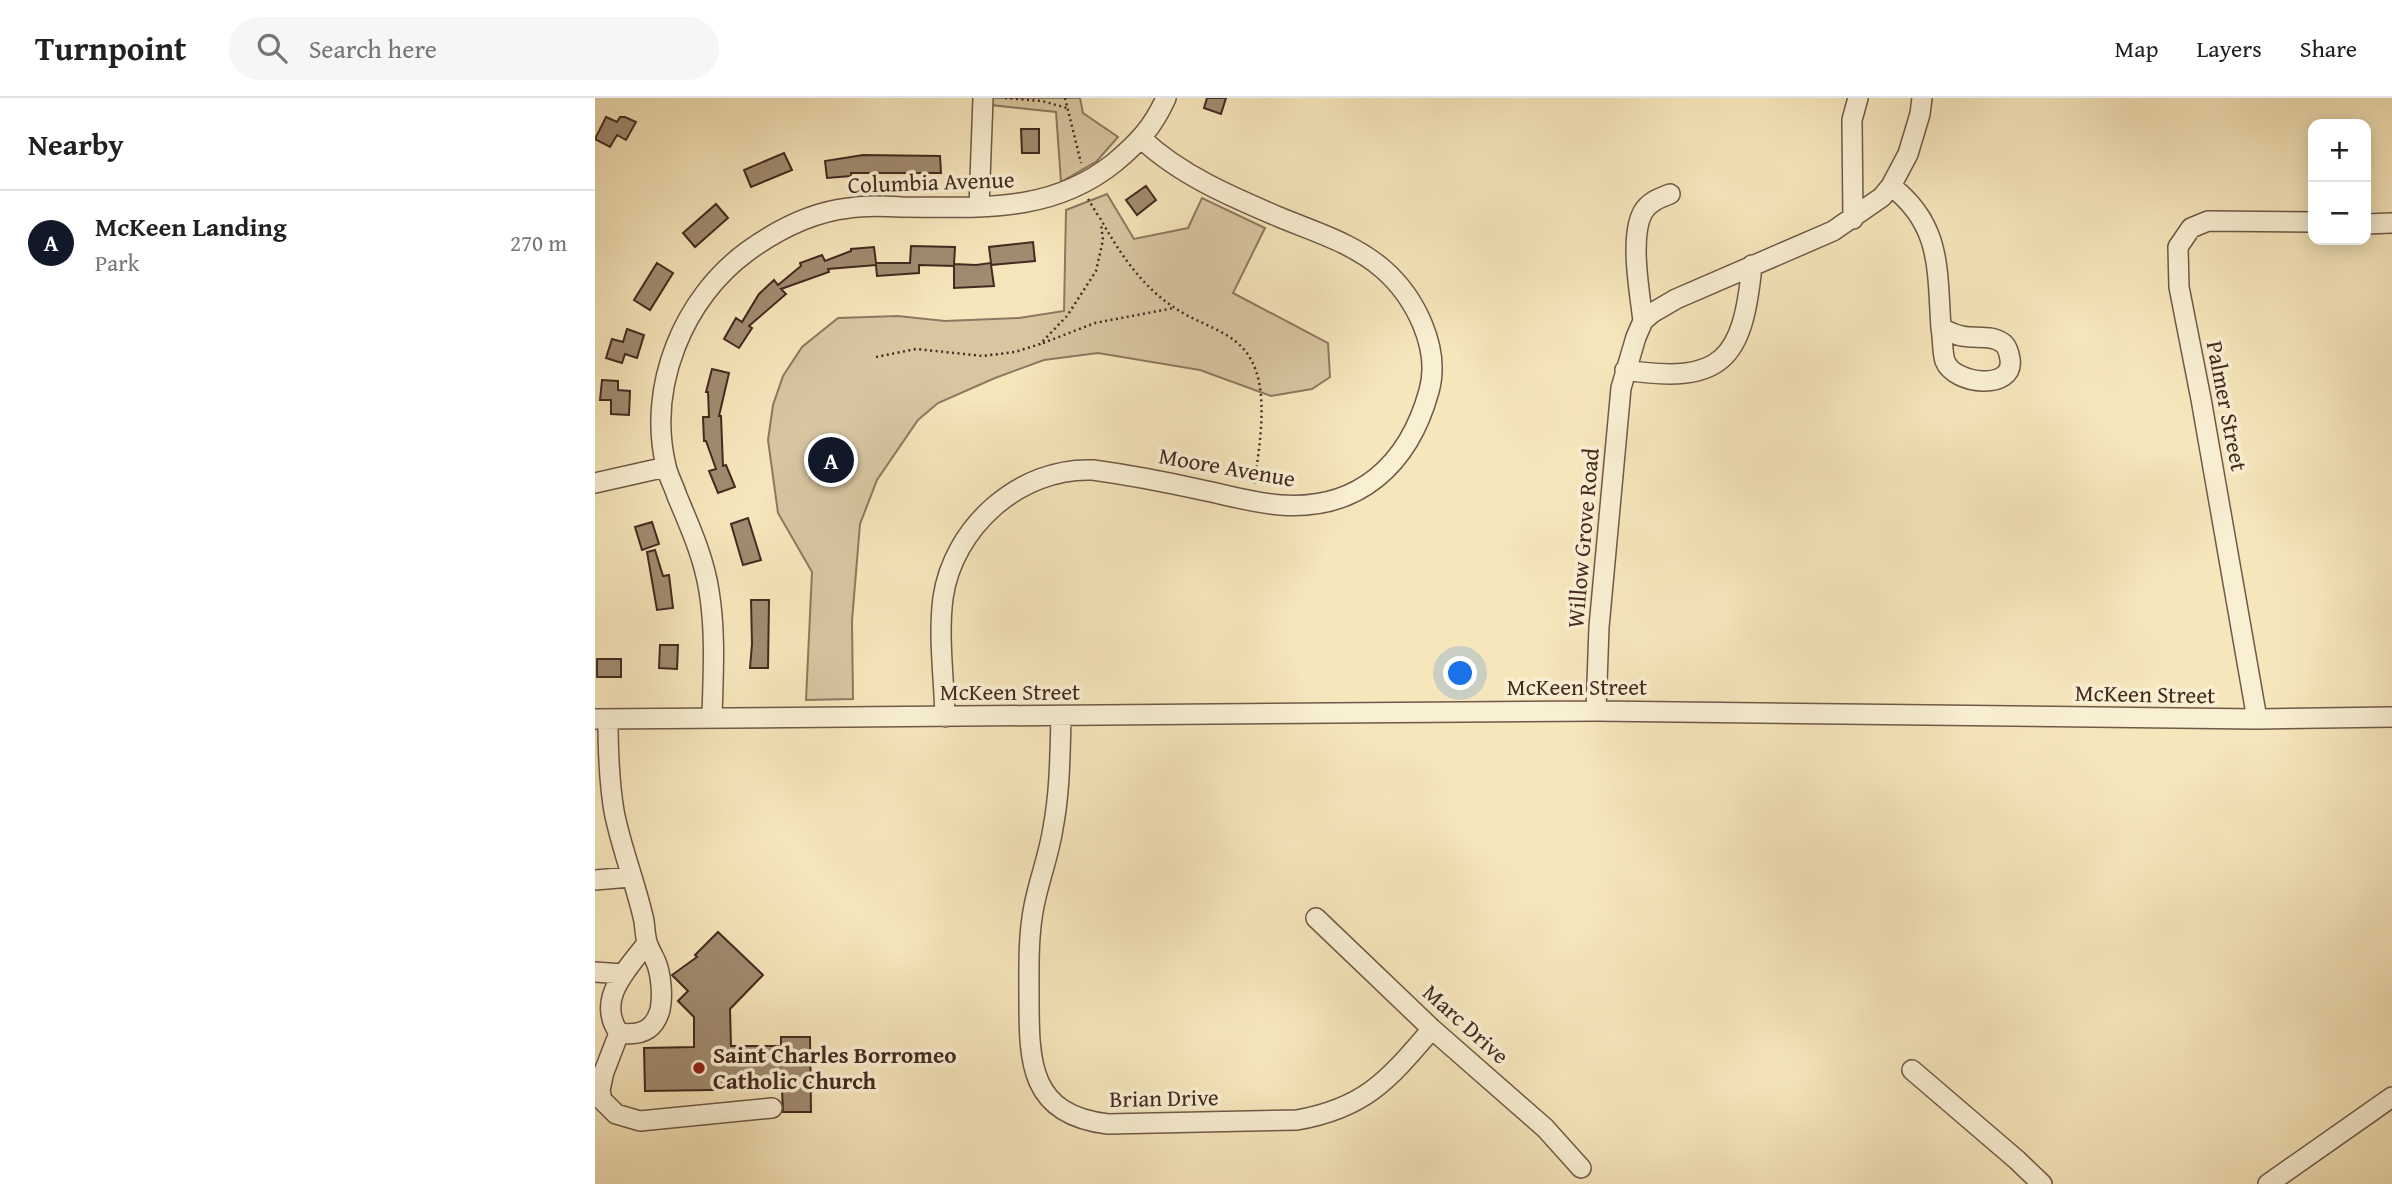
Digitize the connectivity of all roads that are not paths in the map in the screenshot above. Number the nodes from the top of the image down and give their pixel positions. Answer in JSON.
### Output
{"nodes":[{"id":1,"x":983,"y":98,"type":"edge"},
{"id":2,"x":1166,"y":98,"type":"edge"},
{"id":3,"x":1858,"y":98,"type":"edge"},
{"id":4,"x":1922,"y":98,"type":"edge"},
{"id":5,"x":1142,"y":139,"type":"junction"},
{"id":6,"x":1891,"y":186,"type":"junction"},
{"id":7,"x":1670,"y":194,"type":"dead end"},
{"id":8,"x":979,"y":207,"type":"junction"},
{"id":9,"x":1853,"y":219,"type":"junction"},
{"id":10,"x":2308,"y":222,"type":"edge"},
{"id":11,"x":2371,"y":223,"type":"edge"},
{"id":12,"x":2392,"y":223,"type":"edge"},
{"id":13,"x":1752,"y":265,"type":"junction"},
{"id":14,"x":1643,"y":321,"type":"junction"},
{"id":15,"x":1941,"y":328,"type":"dead end"},
{"id":16,"x":1625,"y":370,"type":"junction"},
{"id":17,"x":666,"y":467,"type":"junction"},
{"id":18,"x":595,"y":483,"type":"edge"},
{"id":19,"x":1596,"y":711,"type":"junction"},
{"id":20,"x":1061,"y":716,"type":"junction"},
{"id":21,"x":945,"y":717,"type":"junction"},
{"id":22,"x":2392,"y":717,"type":"edge"},
{"id":23,"x":712,"y":718,"type":"junction"},
{"id":24,"x":601,"y":719,"type":"edge"},
{"id":25,"x":2257,"y":719,"type":"junction"},
{"id":26,"x":630,"y":877,"type":"junction"},
{"id":27,"x":595,"y":880,"type":"edge"},
{"id":28,"x":1316,"y":918,"type":"dead end"},
{"id":29,"x":647,"y":943,"type":"junction"},
{"id":30,"x":595,"y":972,"type":"edge"},
{"id":31,"x":622,"y":974,"type":"junction"},
{"id":32,"x":1432,"y":1028,"type":"junction"},
{"id":33,"x":619,"y":1032,"type":"junction"},
{"id":34,"x":1912,"y":1070,"type":"dead end"},
{"id":35,"x":2392,"y":1097,"type":"edge"},
{"id":36,"x":772,"y":1108,"type":"dead end"},
{"id":37,"x":1581,"y":1168,"type":"dead end"},
{"id":38,"x":2042,"y":1184,"type":"edge"},
{"id":39,"x":2267,"y":1184,"type":"edge"}],
"edges":[{"from":1,"to":8,"type":"street"},
{"from":2,"to":5,"type":"street","name":"Columbia Avenue"},
{"from":3,"to":9,"type":"street"},
{"from":4,"to":6,"type":"street"},
{"from":5,"to":8,"type":"street","name":"Columbia Avenue"},
{"from":5,"to":21,"type":"street","name":"Moore Avenue"},
{"from":6,"to":9,"type":"street"},
{"from":6,"to":15,"type":"street"},
{"from":7,"to":14,"type":"street","name":"Willow Grove Road"},
{"from":8,"to":17,"type":"street","name":"Columbia Avenue"},
{"from":9,"to":13,"type":"street"},
{"from":10,"to":25,"type":"street","name":"Palmer Street"},
{"from":11,"to":12,"type":"street"},
{"from":13,"to":14,"type":"street"},
{"from":13,"to":16,"type":"street"},
{"from":14,"to":16,"type":"street","name":"Willow Grove Road"},
{"from":16,"to":19,"type":"street","name":"Willow Grove Road"},
{"from":17,"to":18,"type":"street"},
{"from":17,"to":23,"type":"street","name":"Columbia Avenue"},
{"from":19,"to":20,"type":"street","name":"McKeen Street"},
{"from":19,"to":25,"type":"street","name":"McKeen Street"},
{"from":20,"to":21,"type":"street","name":"McKeen Street"},
{"from":20,"to":32,"type":"street","name":"Brian Drive"},
{"from":21,"to":23,"type":"street","name":"McKeen Street"},
{"from":22,"to":25,"type":"street","name":"McKeen Street"},
{"from":23,"to":24,"type":"street","name":"McKeen Street"},
{"from":24,"to":26,"type":"street"},
{"from":26,"to":27,"type":"street"},
{"from":26,"to":29,"type":"street"},
{"from":28,"to":32,"type":"street","name":"Marc Drive"},
{"from":29,"to":31,"type":"street"},
{"from":29,"to":33,"type":"street"},
{"from":30,"to":31,"type":"street"},
{"from":31,"to":33,"type":"street"},
{"from":32,"to":37,"type":"street","name":"Marc Drive"},
{"from":33,"to":36,"type":"street"},
{"from":34,"to":38,"type":"street"},
{"from":35,"to":39,"type":"street"}]}
